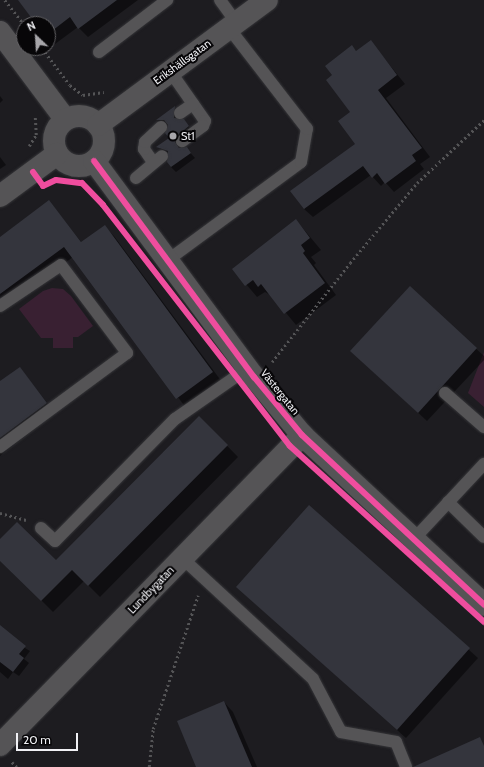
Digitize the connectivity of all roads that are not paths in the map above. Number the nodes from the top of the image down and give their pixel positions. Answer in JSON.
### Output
{"nodes":[{"id":1,"x":167,"y":0,"type":"edge"},
{"id":2,"x":220,"y":0,"type":"edge"},
{"id":3,"x":266,"y":0,"type":"edge"},
{"id":4,"x":233,"y":25,"type":"junction"},
{"id":5,"x":0,"y":32,"type":"edge"},
{"id":6,"x":99,"y":52,"type":"dead end"},
{"id":7,"x":170,"y":72,"type":"junction"},
{"id":8,"x":193,"y":104,"type":"junction"},
{"id":9,"x":180,"y":113,"type":"dead end"},
{"id":10,"x":65,"y":119,"type":"junction"},
{"id":11,"x":98,"y":125,"type":"junction"},
{"id":12,"x":161,"y":127,"type":"dead end"},
{"id":13,"x":182,"y":141,"type":"dead end"},
{"id":14,"x":57,"y":154,"type":"junction"},
{"id":15,"x":94,"y":161,"type":"junction"},
{"id":16,"x":136,"y":178,"type":"dead end"},
{"id":17,"x":0,"y":196,"type":"edge"},
{"id":18,"x":168,"y":260,"type":"junction"},
{"id":19,"x":0,"y":306,"type":"edge"},
{"id":20,"x":248,"y":368,"type":"junction"},
{"id":21,"x":445,"y":393,"type":"dead end"},
{"id":22,"x":484,"y":427,"type":"edge"},
{"id":23,"x":302,"y":435,"type":"junction"},
{"id":24,"x":0,"y":447,"type":"edge"},
{"id":25,"x":484,"y":464,"type":"edge"},
{"id":26,"x":448,"y":502,"type":"junction"},
{"id":27,"x":41,"y":528,"type":"road end"},
{"id":28,"x":484,"y":537,"type":"edge"},
{"id":29,"x":414,"y":539,"type":"junction"},
{"id":30,"x":182,"y":558,"type":"junction"},
{"id":31,"x":484,"y":605,"type":"edge"},
{"id":32,"x":0,"y":745,"type":"edge"},
{"id":33,"x":406,"y":767,"type":"edge"}],
"edges":[{"from":1,"to":6,"type":"lane"},
{"from":2,"to":4,"type":"lane"},
{"from":3,"to":4,"type":"street","name":"Erikshällsgatan"},
{"from":4,"to":7,"type":"street","name":"Erikshällsgatan"},
{"from":4,"to":18,"type":"lane"},
{"from":5,"to":10,"type":"street"},
{"from":7,"to":8,"type":"lane"},
{"from":7,"to":11,"type":"street","name":"Erikshällsgatan"},
{"from":8,"to":9,"type":"lane"},
{"from":8,"to":13,"type":"lane"},
{"from":10,"to":11,"type":"street"},
{"from":10,"to":14,"type":"street"},
{"from":11,"to":15,"type":"street"},
{"from":12,"to":16,"type":"lane"},
{"from":14,"to":15,"type":"street"},
{"from":14,"to":17,"type":"street"},
{"from":15,"to":18,"type":"street","name":"Västergatan"},
{"from":18,"to":20,"type":"street","name":"Västergatan"},
{"from":19,"to":24,"type":"lane"},
{"from":20,"to":23,"type":"street","name":"Västergatan"},
{"from":20,"to":27,"type":"lane"},
{"from":21,"to":22,"type":"lane"},
{"from":23,"to":29,"type":"street","name":"Västergatan"},
{"from":23,"to":30,"type":"street","name":"Lundbygatan"},
{"from":25,"to":26,"type":"lane"},
{"from":26,"to":28,"type":"lane"},
{"from":26,"to":29,"type":"lane"},
{"from":29,"to":31,"type":"street","name":"Västergatan"},
{"from":30,"to":32,"type":"street","name":"Lundbygatan"},
{"from":30,"to":33,"type":"lane"}]}
